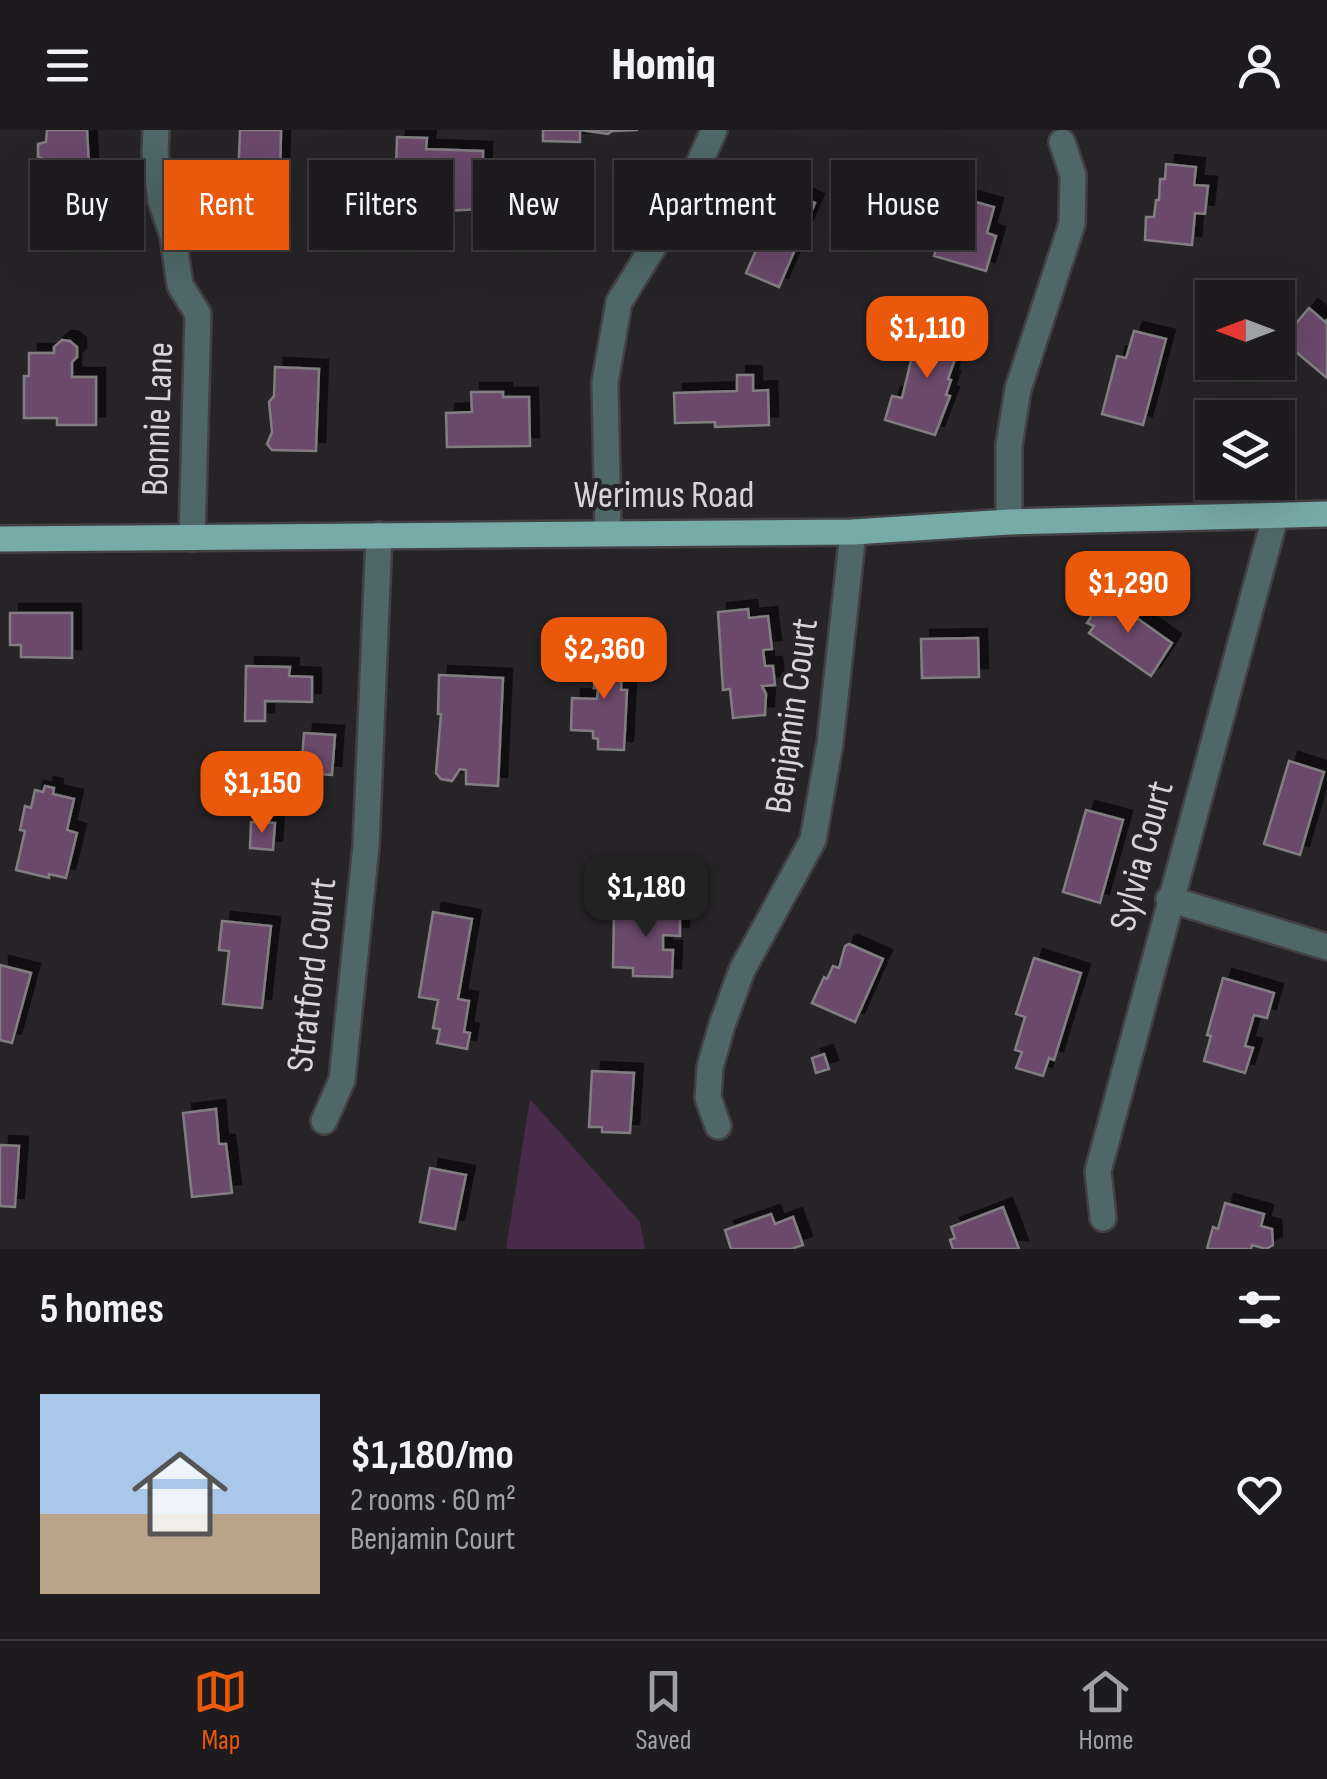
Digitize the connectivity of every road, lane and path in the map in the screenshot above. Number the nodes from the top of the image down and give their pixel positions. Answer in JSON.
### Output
{"nodes":[{"id":1,"x":156,"y":130,"type":"edge"},
{"id":2,"x":714,"y":130,"type":"edge"},
{"id":3,"x":1062,"y":142,"type":"dead end"},
{"id":4,"x":1327,"y":514,"type":"edge"},
{"id":5,"x":1275,"y":516,"type":"junction"},
{"id":6,"x":1008,"y":522,"type":"junction"},
{"id":7,"x":608,"y":532,"type":"junction"},
{"id":8,"x":853,"y":532,"type":"junction"},
{"id":9,"x":379,"y":535,"type":"junction"},
{"id":10,"x":192,"y":538,"type":"junction"},
{"id":11,"x":0,"y":539,"type":"edge"},
{"id":12,"x":1169,"y":899,"type":"junction"},
{"id":13,"x":1327,"y":947,"type":"edge"},
{"id":14,"x":324,"y":1121,"type":"dead end"},
{"id":15,"x":718,"y":1126,"type":"dead end"},
{"id":16,"x":1103,"y":1218,"type":"dead end"}],
"edges":[{"from":1,"to":10,"type":"street","name":"Bonnie Lane"},
{"from":2,"to":7,"type":"street"},
{"from":3,"to":6,"type":"street"},
{"from":4,"to":5,"type":"main road","name":"Werimus Road"},
{"from":5,"to":6,"type":"main road","name":"Werimus Road"},
{"from":5,"to":12,"type":"street","name":"Sylvia Court"},
{"from":6,"to":8,"type":"main road","name":"Werimus Road"},
{"from":7,"to":8,"type":"main road","name":"Werimus Road"},
{"from":7,"to":9,"type":"main road","name":"Werimus Road"},
{"from":8,"to":15,"type":"street","name":"Benjamin Court"},
{"from":9,"to":10,"type":"main road","name":"Werimus Road"},
{"from":9,"to":14,"type":"street","name":"Stratford Court"},
{"from":10,"to":11,"type":"main road","name":"Werimus Road"},
{"from":12,"to":13,"type":"street"},
{"from":12,"to":16,"type":"street","name":"Sylvia Court"}]}
